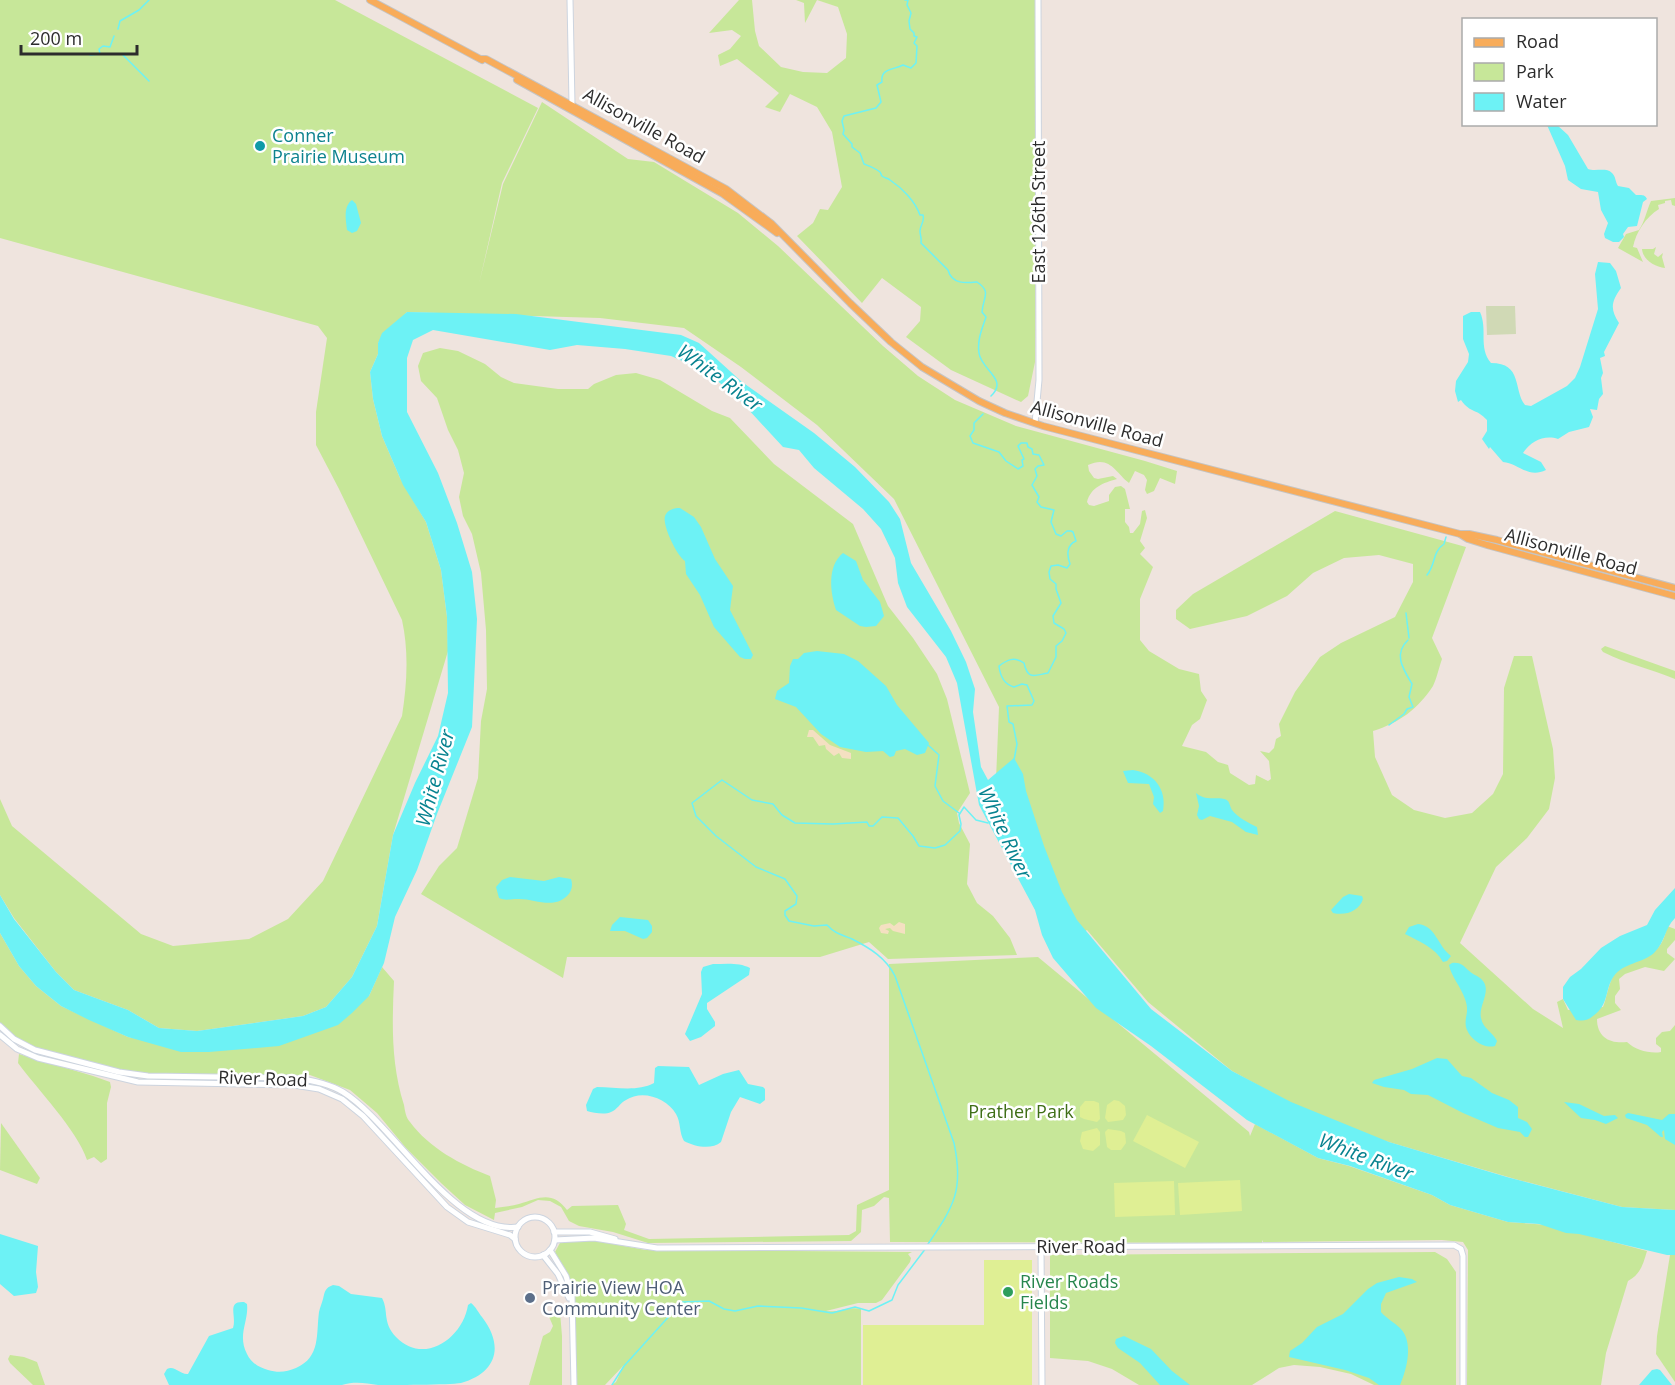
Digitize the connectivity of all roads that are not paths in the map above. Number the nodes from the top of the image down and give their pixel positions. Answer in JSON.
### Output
{"nodes":[{"id":1,"x":370,"y":0,"type":"edge"},
{"id":2,"x":570,"y":0,"type":"edge"},
{"id":3,"x":1038,"y":0,"type":"edge"},
{"id":4,"x":481,"y":59,"type":"junction"},
{"id":5,"x":572,"y":104,"type":"junction"},
{"id":6,"x":782,"y":236,"type":"junction"},
{"id":7,"x":1035,"y":423,"type":"junction"},
{"id":8,"x":1460,"y":534,"type":"junction"},
{"id":9,"x":1675,"y":588,"type":"edge"},
{"id":10,"x":1675,"y":596,"type":"edge"},
{"id":11,"x":0,"y":1026,"type":"edge"},
{"id":12,"x":0,"y":1035,"type":"edge"},
{"id":13,"x":518,"y":1227,"type":"junction"},
{"id":14,"x":554,"y":1232,"type":"junction"},
{"id":15,"x":515,"y":1239,"type":"junction"},
{"id":16,"x":555,"y":1240,"type":"junction"},
{"id":17,"x":622,"y":1242,"type":"junction"},
{"id":18,"x":1041,"y":1247,"type":"junction"},
{"id":19,"x":550,"y":1250,"type":"junction"},
{"id":20,"x":543,"y":1256,"type":"junction"},
{"id":21,"x":573,"y":1314,"type":"junction"},
{"id":22,"x":573,"y":1385,"type":"edge"},
{"id":23,"x":1042,"y":1385,"type":"edge"},
{"id":24,"x":1463,"y":1385,"type":"edge"}],
"edges":[{"from":1,"to":4,"type":"main road","name":"Allisonville Road"},
{"from":2,"to":5,"type":"main road"},
{"from":3,"to":7,"type":"main road","name":"East 126th Street"},
{"from":4,"to":5,"type":"main road","name":"Allisonville Road"},
{"from":4,"to":6,"type":"main road","name":"Allisonville Road"},
{"from":5,"to":6,"type":"main road","name":"Allisonville Road"},
{"from":6,"to":7,"type":"main road","name":"Allisonville Road"},
{"from":7,"to":8,"type":"main road","name":"Allisonville Road"},
{"from":8,"to":9,"type":"main road","name":"Allisonville Road"},
{"from":8,"to":10,"type":"main road","name":"Allisonville Road"},
{"from":11,"to":13,"type":"main road","name":"River Road"},
{"from":12,"to":15,"type":"main road","name":"River Road"},
{"from":13,"to":14,"type":"main road"},
{"from":13,"to":15,"type":"main road"},
{"from":14,"to":16,"type":"main road"},
{"from":14,"to":17,"type":"main road","name":"River Road"},
{"from":15,"to":20,"type":"main road"},
{"from":16,"to":17,"type":"main road","name":"River Road"},
{"from":16,"to":19,"type":"main road"},
{"from":17,"to":18,"type":"main road","name":"River Road"},
{"from":18,"to":23,"type":"main road"},
{"from":18,"to":24,"type":"main road","name":"River Road"},
{"from":19,"to":20,"type":"main road"},
{"from":19,"to":21,"type":"main road"},
{"from":20,"to":21,"type":"main road"},
{"from":21,"to":22,"type":"main road"}]}
